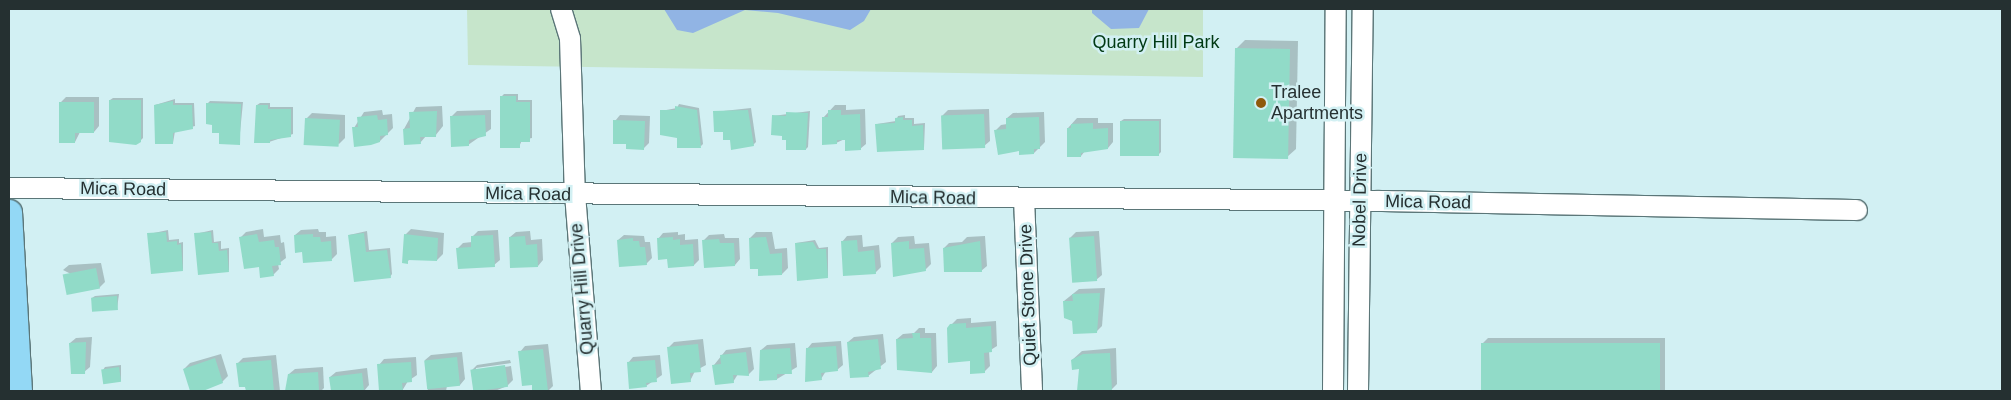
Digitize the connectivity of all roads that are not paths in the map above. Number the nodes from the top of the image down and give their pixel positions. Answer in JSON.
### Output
{"nodes":[{"id":1,"x":561,"y":9,"type":"edge"},
{"id":2,"x":1336,"y":9,"type":"edge"},
{"id":3,"x":1363,"y":9,"type":"edge"},
{"id":4,"x":9,"y":188,"type":"edge"},
{"id":5,"x":574,"y":194,"type":"junction"},
{"id":6,"x":1024,"y":199,"type":"junction"},
{"id":7,"x":1334,"y":201,"type":"junction"},
{"id":8,"x":1360,"y":201,"type":"junction"},
{"id":9,"x":1857,"y":210,"type":"dead end"},
{"id":10,"x":9,"y":212,"type":"edge"},
{"id":11,"x":19,"y":391,"type":"edge"},
{"id":12,"x":591,"y":391,"type":"edge"},
{"id":13,"x":1032,"y":391,"type":"edge"},
{"id":14,"x":1333,"y":391,"type":"edge"},
{"id":15,"x":1358,"y":391,"type":"edge"}],
"edges":[{"from":1,"to":5,"type":"street","name":"Quarry Hill Drive"},
{"from":2,"to":7,"type":"street","name":"Nobel Drive"},
{"from":3,"to":8,"type":"street","name":"Nobel Drive"},
{"from":4,"to":5,"type":"street","name":"Mica Road"},
{"from":5,"to":6,"type":"street","name":"Mica Road"},
{"from":5,"to":12,"type":"street","name":"Quarry Hill Drive"},
{"from":6,"to":7,"type":"street","name":"Mica Road"},
{"from":6,"to":13,"type":"street","name":"Quiet Stone Drive"},
{"from":7,"to":8,"type":"street","name":"Mica Road"},
{"from":7,"to":14,"type":"street","name":"Nobel Drive"},
{"from":8,"to":9,"type":"street","name":"Mica Road"},
{"from":8,"to":15,"type":"street","name":"Nobel Drive"},
{"from":10,"to":11,"type":"main road"}]}
